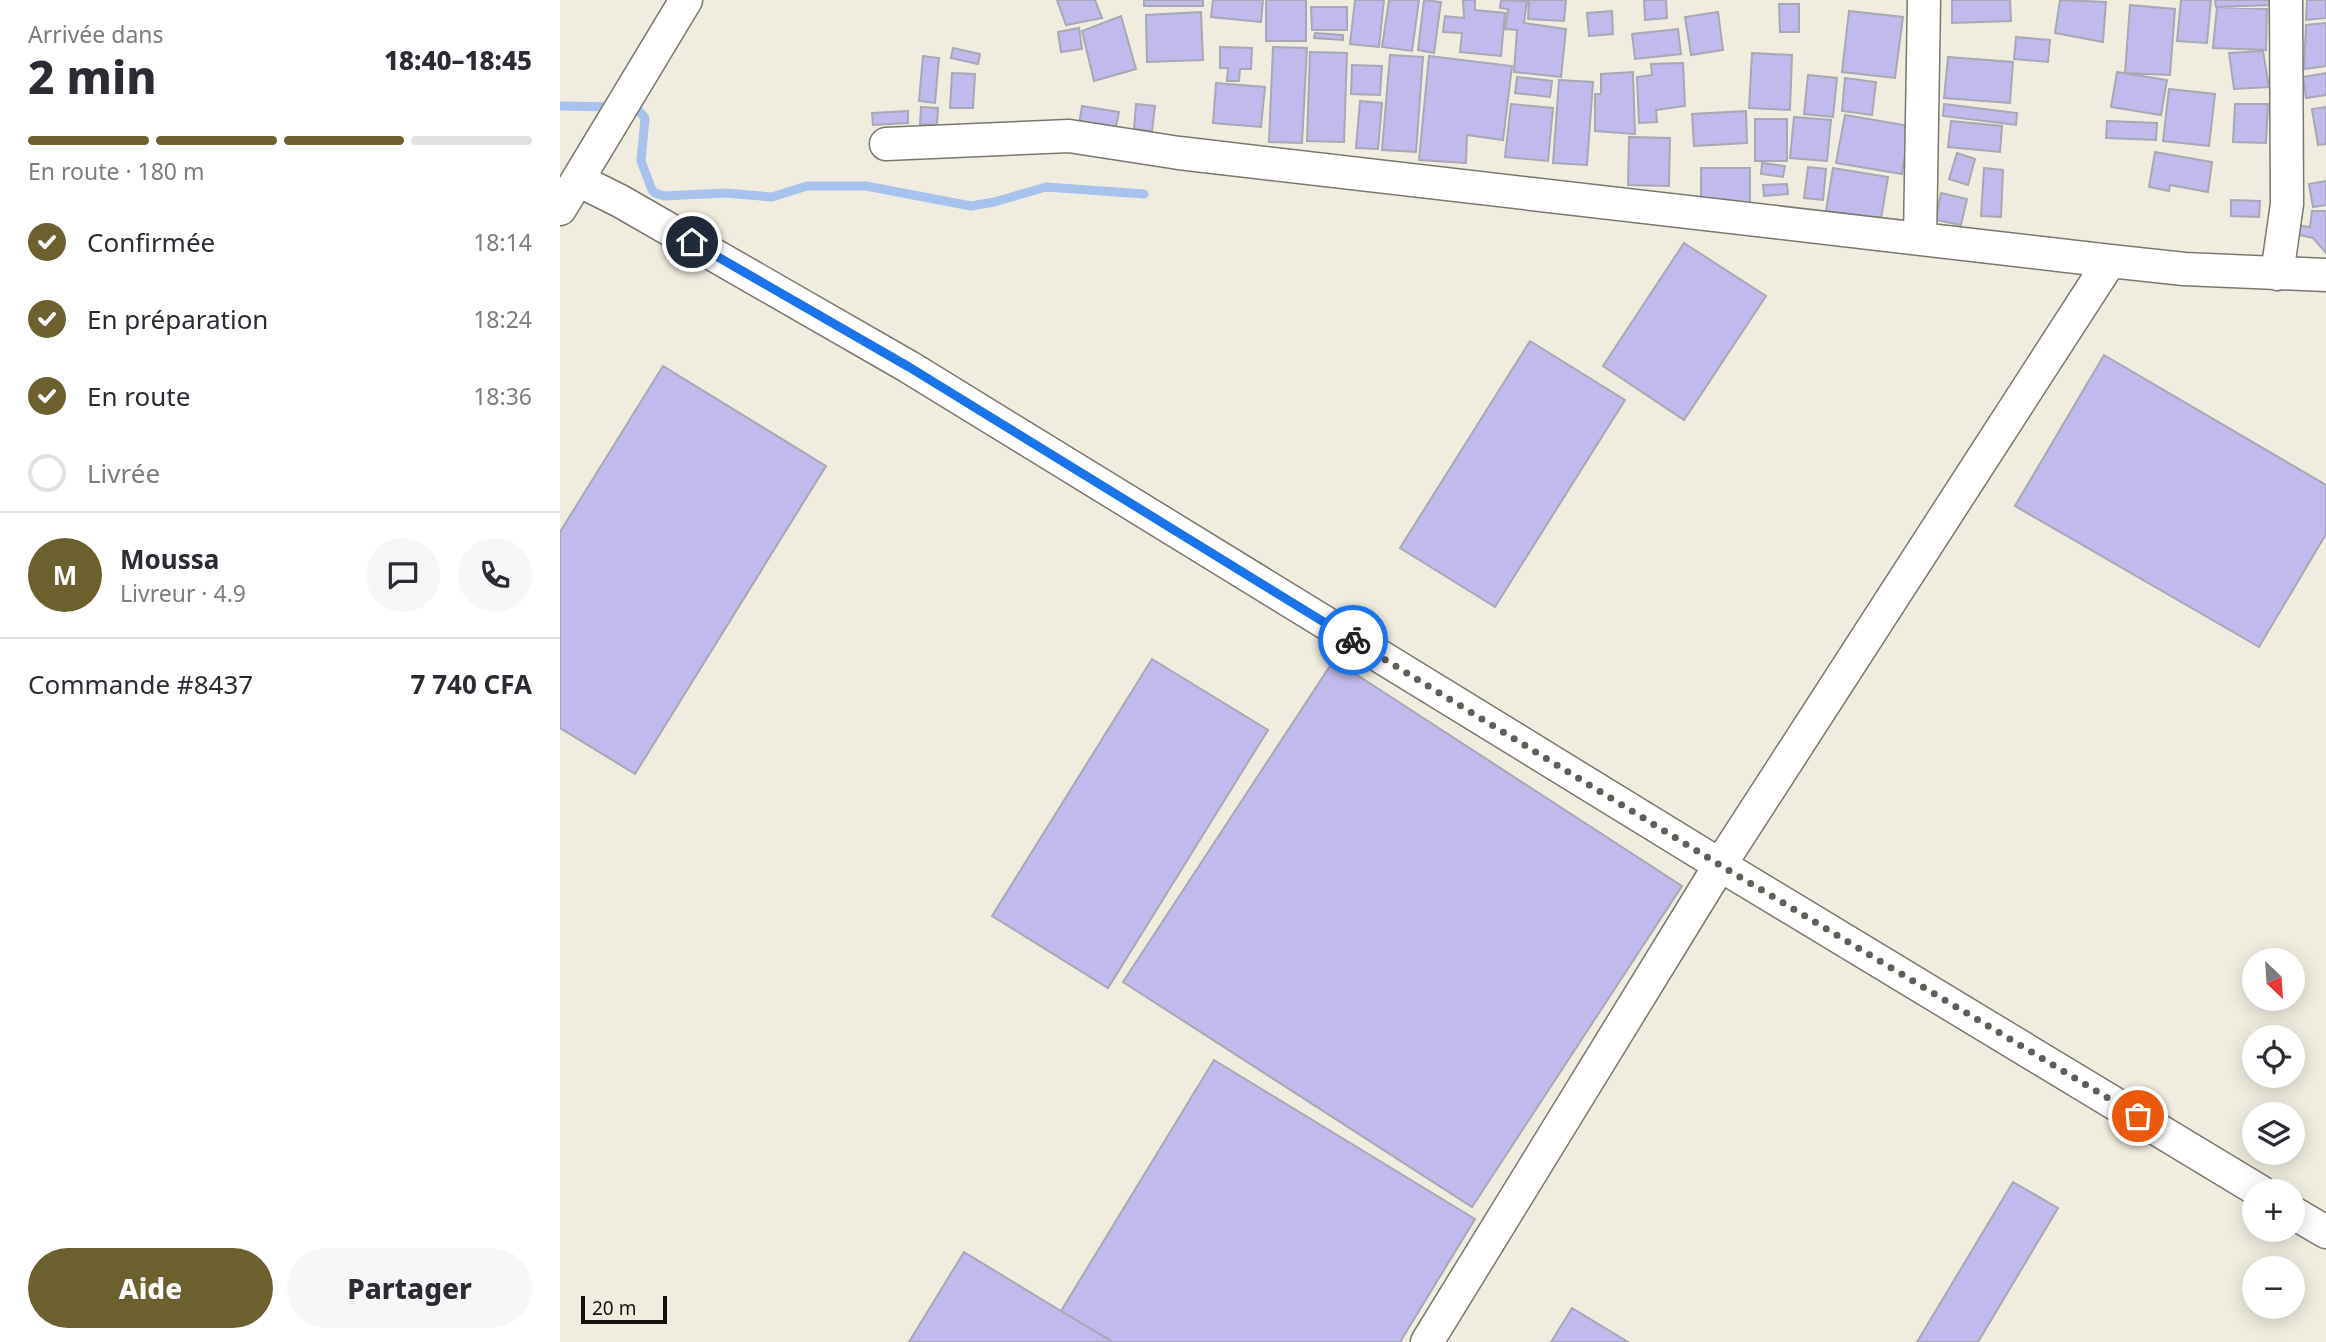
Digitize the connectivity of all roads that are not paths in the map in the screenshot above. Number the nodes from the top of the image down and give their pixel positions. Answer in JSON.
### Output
{"nodes":[{"id":1,"x":686,"y":0,"type":"edge"},
{"id":2,"x":1924,"y":0,"type":"edge"},
{"id":3,"x":2286,"y":0,"type":"edge"},
{"id":4,"x":886,"y":144,"type":"dead end"},
{"id":5,"x":578,"y":180,"type":"junction"},
{"id":6,"x":560,"y":209,"type":"edge"},
{"id":7,"x":1920,"y":239,"type":"junction"},
{"id":8,"x":2110,"y":261,"type":"junction"},
{"id":9,"x":2277,"y":274,"type":"junction"},
{"id":10,"x":2326,"y":275,"type":"edge"},
{"id":11,"x":1720,"y":865,"type":"junction"},
{"id":12,"x":2242,"y":1181,"type":"edge"},
{"id":13,"x":2305,"y":1220,"type":"edge"},
{"id":14,"x":2326,"y":1232,"type":"edge"},
{"id":15,"x":1427,"y":1342,"type":"edge"}],
"edges":[{"from":1,"to":5,"type":"street"},
{"from":2,"to":7,"type":"street"},
{"from":3,"to":9,"type":"street"},
{"from":4,"to":7,"type":"street"},
{"from":5,"to":6,"type":"street"},
{"from":5,"to":11,"type":"street"},
{"from":7,"to":8,"type":"street"},
{"from":8,"to":9,"type":"street"},
{"from":8,"to":11,"type":"street"},
{"from":9,"to":10,"type":"street"},
{"from":11,"to":12,"type":"street"},
{"from":11,"to":15,"type":"street"},
{"from":13,"to":14,"type":"street"}]}
